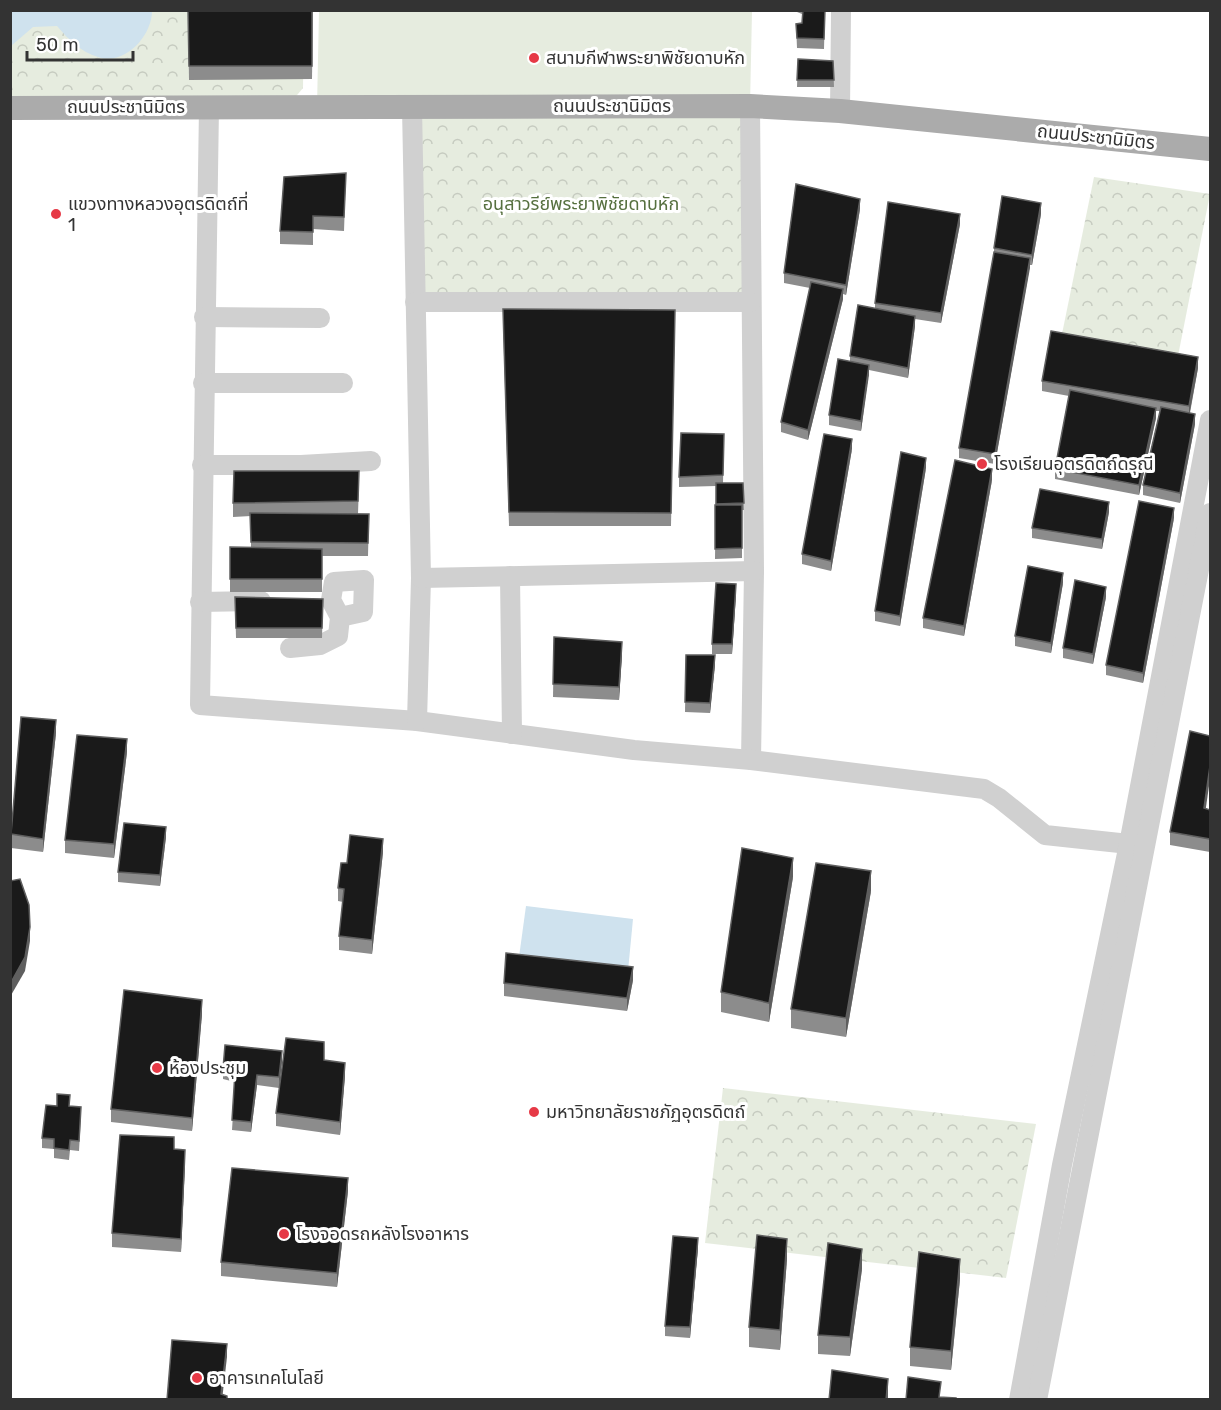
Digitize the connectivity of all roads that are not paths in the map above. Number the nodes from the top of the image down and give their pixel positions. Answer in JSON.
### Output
{"nodes":[{"id":1,"x":841,"y":10,"type":"edge"},
{"id":2,"x":412,"y":106,"type":"junction"},
{"id":3,"x":750,"y":106,"type":"junction"},
{"id":4,"x":208,"y":107,"type":"junction"},
{"id":5,"x":10,"y":108,"type":"edge"},
{"id":6,"x":840,"y":111,"type":"junction"},
{"id":7,"x":1210,"y":149,"type":"edge"},
{"id":8,"x":415,"y":302,"type":"junction"},
{"id":9,"x":750,"y":302,"type":"junction"},
{"id":10,"x":204,"y":317,"type":"junction"},
{"id":11,"x":320,"y":318,"type":"dead end"},
{"id":12,"x":202,"y":382,"type":"junction"},
{"id":13,"x":343,"y":383,"type":"dead end"},
{"id":14,"x":1210,"y":420,"type":"edge"},
{"id":15,"x":371,"y":461,"type":"dead end"},
{"id":16,"x":202,"y":465,"type":"junction"},
{"id":17,"x":1210,"y":513,"type":"edge"},
{"id":18,"x":754,"y":571,"type":"junction"},
{"id":19,"x":510,"y":576,"type":"junction"},
{"id":20,"x":421,"y":578,"type":"junction"},
{"id":21,"x":307,"y":600,"type":"edge"},
{"id":22,"x":283,"y":601,"type":"edge"},
{"id":23,"x":200,"y":602,"type":"junction"},
{"id":24,"x":290,"y":648,"type":"dead end"},
{"id":25,"x":417,"y":721,"type":"junction"},
{"id":26,"x":512,"y":734,"type":"junction"},
{"id":27,"x":751,"y":760,"type":"junction"},
{"id":28,"x":1129,"y":844,"type":"junction"},
{"id":29,"x":1071,"y":1167,"type":"junction"},
{"id":30,"x":1019,"y":1400,"type":"edge"},
{"id":31,"x":1037,"y":1400,"type":"edge"}],
"edges":[{"from":1,"to":6,"type":"street"},
{"from":2,"to":3,"type":"main road","name":"ถนนประชานิมิตร"},
{"from":2,"to":4,"type":"main road","name":"ถนนประชานิมิตร"},
{"from":2,"to":8,"type":"street"},
{"from":3,"to":6,"type":"main road","name":"ถนนประชานิมิตร"},
{"from":3,"to":9,"type":"street"},
{"from":4,"to":5,"type":"main road","name":"ถนนประชานิมิตร"},
{"from":4,"to":10,"type":"street"},
{"from":6,"to":7,"type":"main road","name":"ถนนประชานิมิตร"},
{"from":8,"to":9,"type":"street"},
{"from":8,"to":20,"type":"street"},
{"from":9,"to":18,"type":"street"},
{"from":10,"to":11,"type":"street"},
{"from":10,"to":12,"type":"street"},
{"from":12,"to":13,"type":"street"},
{"from":12,"to":16,"type":"street"},
{"from":14,"to":28,"type":"street"},
{"from":15,"to":16,"type":"street"},
{"from":16,"to":23,"type":"street"},
{"from":17,"to":29,"type":"street"},
{"from":18,"to":19,"type":"street"},
{"from":18,"to":27,"type":"street"},
{"from":19,"to":20,"type":"street"},
{"from":19,"to":26,"type":"street"},
{"from":20,"to":25,"type":"street"},
{"from":21,"to":24,"type":"street"},
{"from":22,"to":23,"type":"street"},
{"from":23,"to":25,"type":"street"},
{"from":25,"to":26,"type":"street"},
{"from":26,"to":27,"type":"street"},
{"from":27,"to":28,"type":"street"},
{"from":28,"to":29,"type":"street"},
{"from":29,"to":30,"type":"street"},
{"from":29,"to":31,"type":"street"}]}
